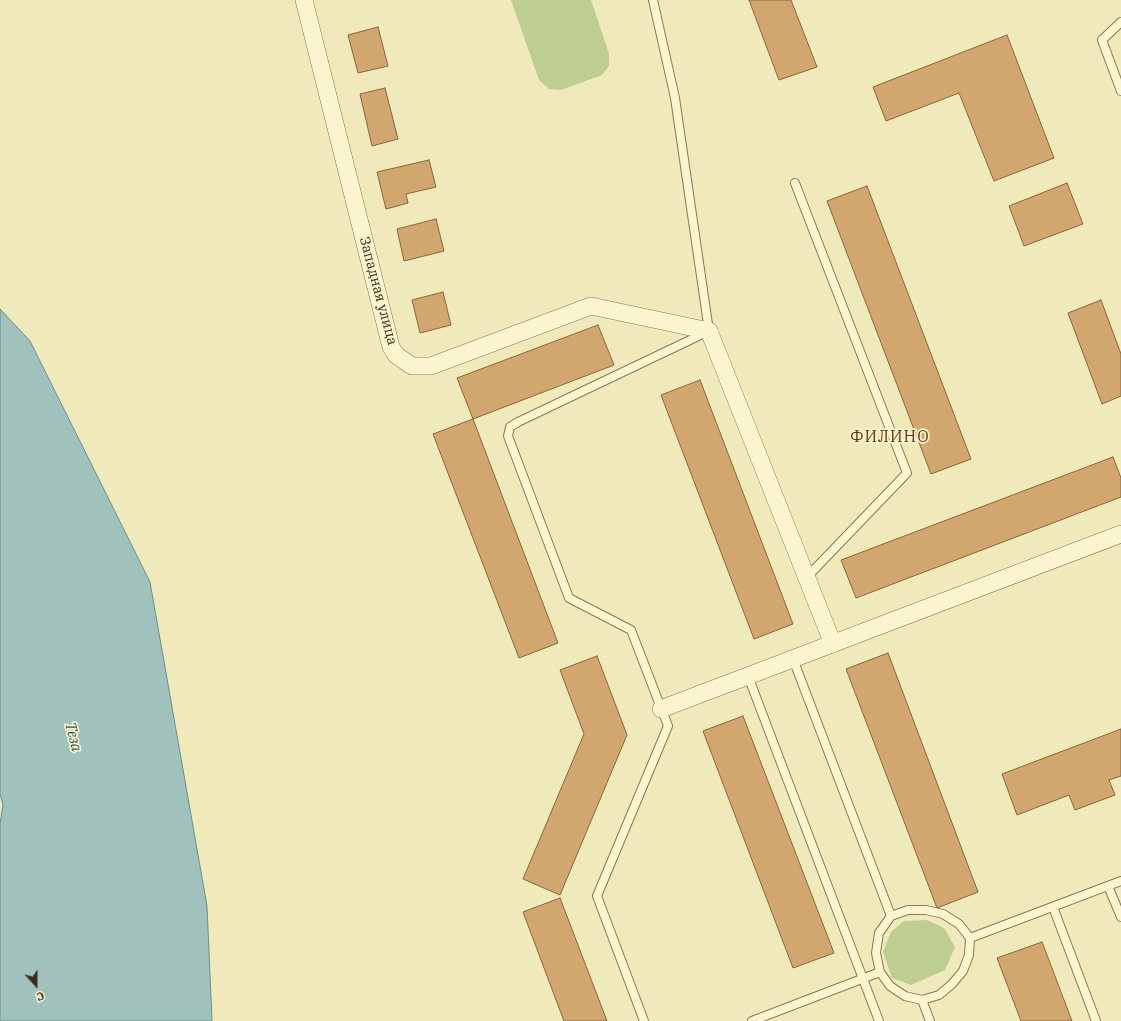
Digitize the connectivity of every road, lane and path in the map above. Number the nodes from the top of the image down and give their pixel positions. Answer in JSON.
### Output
{"nodes":[{"id":1,"x":304,"y":0,"type":"edge"},
{"id":2,"x":653,"y":0,"type":"edge"},
{"id":3,"x":1121,"y":22,"type":"edge"},
{"id":4,"x":1121,"y":91,"type":"edge"},
{"id":5,"x":795,"y":183,"type":"dead end"},
{"id":6,"x":709,"y":331,"type":"junction"},
{"id":7,"x":1121,"y":534,"type":"edge"},
{"id":8,"x":808,"y":576,"type":"junction"},
{"id":9,"x":833,"y":644,"type":"junction"},
{"id":10,"x":793,"y":659,"type":"junction"},
{"id":11,"x":748,"y":676,"type":"junction"},
{"id":12,"x":661,"y":709,"type":"junction"},
{"id":13,"x":1121,"y":881,"type":"edge"},
{"id":14,"x":1108,"y":886,"type":"junction"},
{"id":15,"x":1053,"y":906,"type":"junction"},
{"id":16,"x":891,"y":916,"type":"junction"},
{"id":17,"x":1121,"y":917,"type":"edge"},
{"id":18,"x":970,"y":938,"type":"junction"},
{"id":19,"x":880,"y":972,"type":"junction"},
{"id":20,"x":863,"y":979,"type":"junction"},
{"id":21,"x":922,"y":1000,"type":"junction"},
{"id":22,"x":644,"y":1021,"type":"edge"},
{"id":23,"x":752,"y":1021,"type":"edge"},
{"id":24,"x":879,"y":1021,"type":"edge"},
{"id":25,"x":930,"y":1021,"type":"edge"},
{"id":26,"x":1096,"y":1021,"type":"edge"}],
"edges":[{"from":1,"to":6,"type":"street","name":"Западная улица"},
{"from":2,"to":6,"type":"lane"},
{"from":3,"to":4,"type":"lane"},
{"from":5,"to":8,"type":"lane"},
{"from":6,"to":8,"type":"street"},
{"from":6,"to":12,"type":"lane"},
{"from":7,"to":9,"type":"street"},
{"from":8,"to":9,"type":"street"},
{"from":9,"to":10,"type":"street"},
{"from":10,"to":11,"type":"street"},
{"from":10,"to":16,"type":"lane"},
{"from":11,"to":12,"type":"street"},
{"from":11,"to":20,"type":"lane"},
{"from":12,"to":22,"type":"lane"},
{"from":13,"to":14,"type":"lane"},
{"from":14,"to":15,"type":"lane"},
{"from":14,"to":17,"type":"lane"},
{"from":15,"to":18,"type":"lane"},
{"from":15,"to":26,"type":"lane"},
{"from":16,"to":18,"type":"lane"},
{"from":16,"to":19,"type":"lane"},
{"from":18,"to":21,"type":"lane"},
{"from":19,"to":20,"type":"lane"},
{"from":19,"to":21,"type":"lane"},
{"from":20,"to":23,"type":"lane"},
{"from":20,"to":24,"type":"lane"},
{"from":21,"to":25,"type":"lane"}]}
